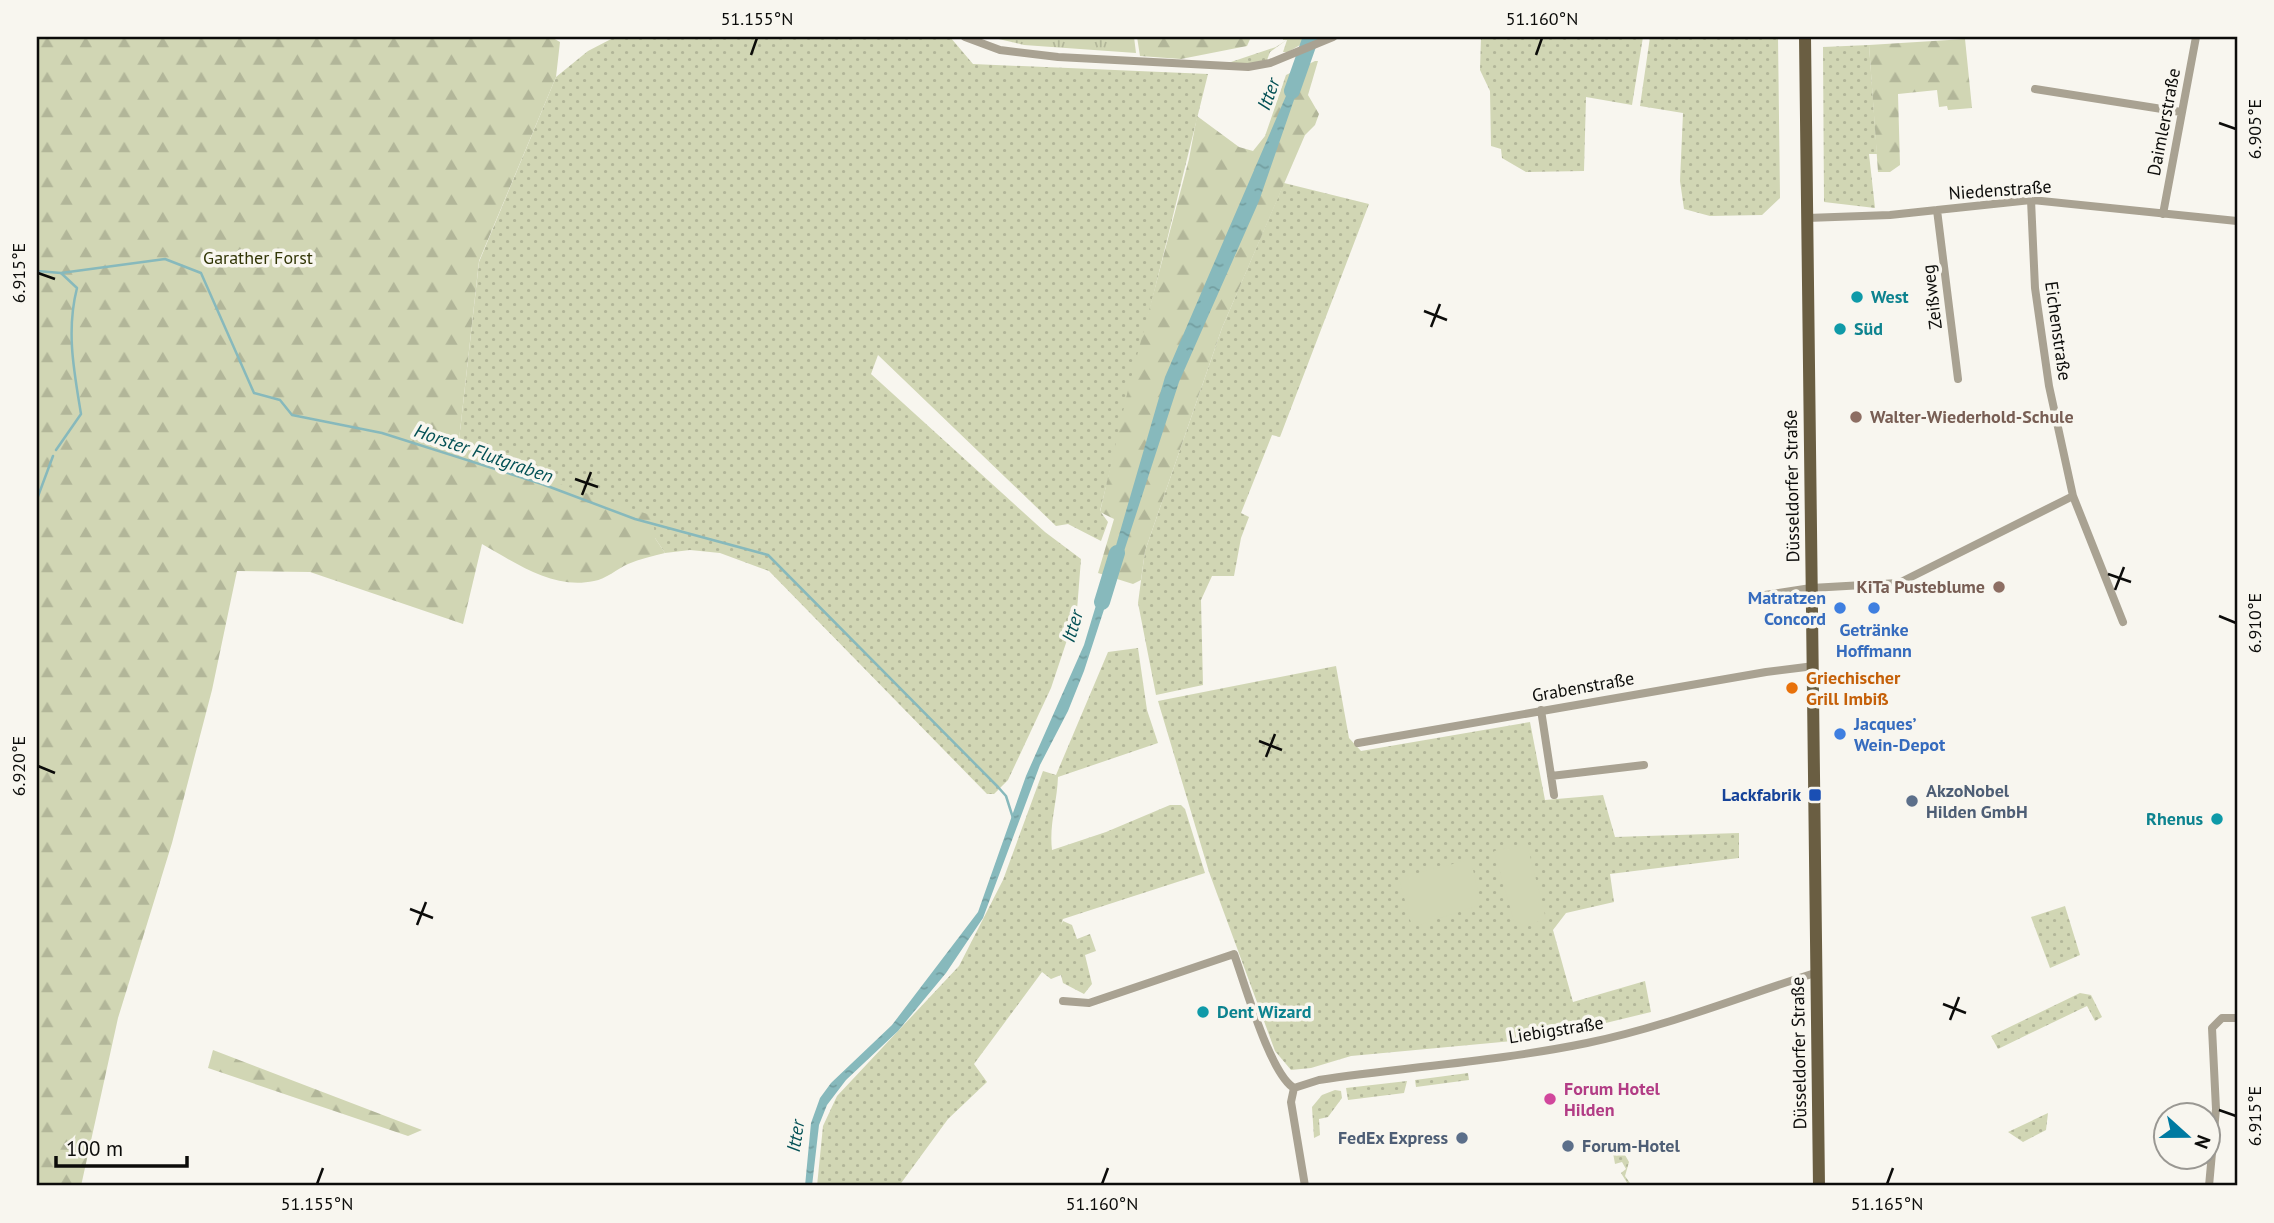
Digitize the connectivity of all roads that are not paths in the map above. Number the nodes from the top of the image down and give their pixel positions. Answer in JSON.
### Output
{"nodes":[{"id":1,"x":965,"y":37,"type":"edge"},
{"id":2,"x":1333,"y":37,"type":"edge"},
{"id":3,"x":1805,"y":37,"type":"edge"},
{"id":4,"x":2196,"y":37,"type":"edge"},
{"id":5,"x":2035,"y":89,"type":"dead end"},
{"id":6,"x":2181,"y":112,"type":"junction"},
{"id":7,"x":2031,"y":200,"type":"junction"},
{"id":8,"x":1937,"y":210,"type":"junction"},
{"id":9,"x":2163,"y":214,"type":"junction"},
{"id":10,"x":1807,"y":218,"type":"junction"},
{"id":11,"x":2237,"y":221,"type":"edge"},
{"id":12,"x":1958,"y":379,"type":"dead end"},
{"id":13,"x":2073,"y":496,"type":"junction"},
{"id":14,"x":1811,"y":588,"type":"junction"},
{"id":15,"x":1765,"y":595,"type":"dead end"},
{"id":16,"x":2123,"y":622,"type":"dead end"},
{"id":17,"x":1814,"y":666,"type":"junction"},
{"id":18,"x":1541,"y":710,"type":"junction"},
{"id":19,"x":1358,"y":743,"type":"dead end"},
{"id":20,"x":1644,"y":765,"type":"dead end"},
{"id":21,"x":1551,"y":776,"type":"junction"},
{"id":22,"x":1554,"y":795,"type":"dead end"},
{"id":23,"x":1815,"y":973,"type":"junction"},
{"id":24,"x":1063,"y":1001,"type":"dead end"},
{"id":25,"x":2237,"y":1018,"type":"edge"},
{"id":26,"x":1294,"y":1088,"type":"junction"},
{"id":27,"x":1305,"y":1186,"type":"edge"},
{"id":28,"x":1819,"y":1186,"type":"edge"},
{"id":29,"x":2210,"y":1186,"type":"edge"}],
"edges":[{"from":1,"to":2,"type":"street"},
{"from":3,"to":10,"type":"main road","name":"Düsseldorfer Straße"},
{"from":4,"to":6,"type":"street","name":"Daimlerstraße"},
{"from":5,"to":6,"type":"street"},
{"from":6,"to":9,"type":"street","name":"Daimlerstraße"},
{"from":7,"to":8,"type":"street","name":"Niedenstraße"},
{"from":7,"to":9,"type":"street","name":"Niedenstraße"},
{"from":7,"to":13,"type":"street","name":"Eichenstraße"},
{"from":8,"to":10,"type":"street","name":"Niedenstraße"},
{"from":8,"to":12,"type":"street","name":"Zeißweg"},
{"from":9,"to":11,"type":"street","name":"Niedenstraße"},
{"from":10,"to":14,"type":"main road","name":"Düsseldorfer Straße"},
{"from":13,"to":14,"type":"street"},
{"from":13,"to":16,"type":"street","name":"Eichenstraße"},
{"from":14,"to":15,"type":"street"},
{"from":14,"to":17,"type":"main road","name":"Düsseldorfer Straße"},
{"from":17,"to":18,"type":"street","name":"Grabenstraße"},
{"from":17,"to":23,"type":"main road","name":"Düsseldorfer Straße"},
{"from":18,"to":19,"type":"street","name":"Grabenstraße"},
{"from":18,"to":21,"type":"street"},
{"from":20,"to":21,"type":"street"},
{"from":21,"to":22,"type":"street"},
{"from":23,"to":26,"type":"street","name":"Liebigstraße"},
{"from":23,"to":28,"type":"main road","name":"Düsseldorfer Straße"},
{"from":24,"to":26,"type":"street"},
{"from":25,"to":29,"type":"street"},
{"from":26,"to":27,"type":"street"}]}
